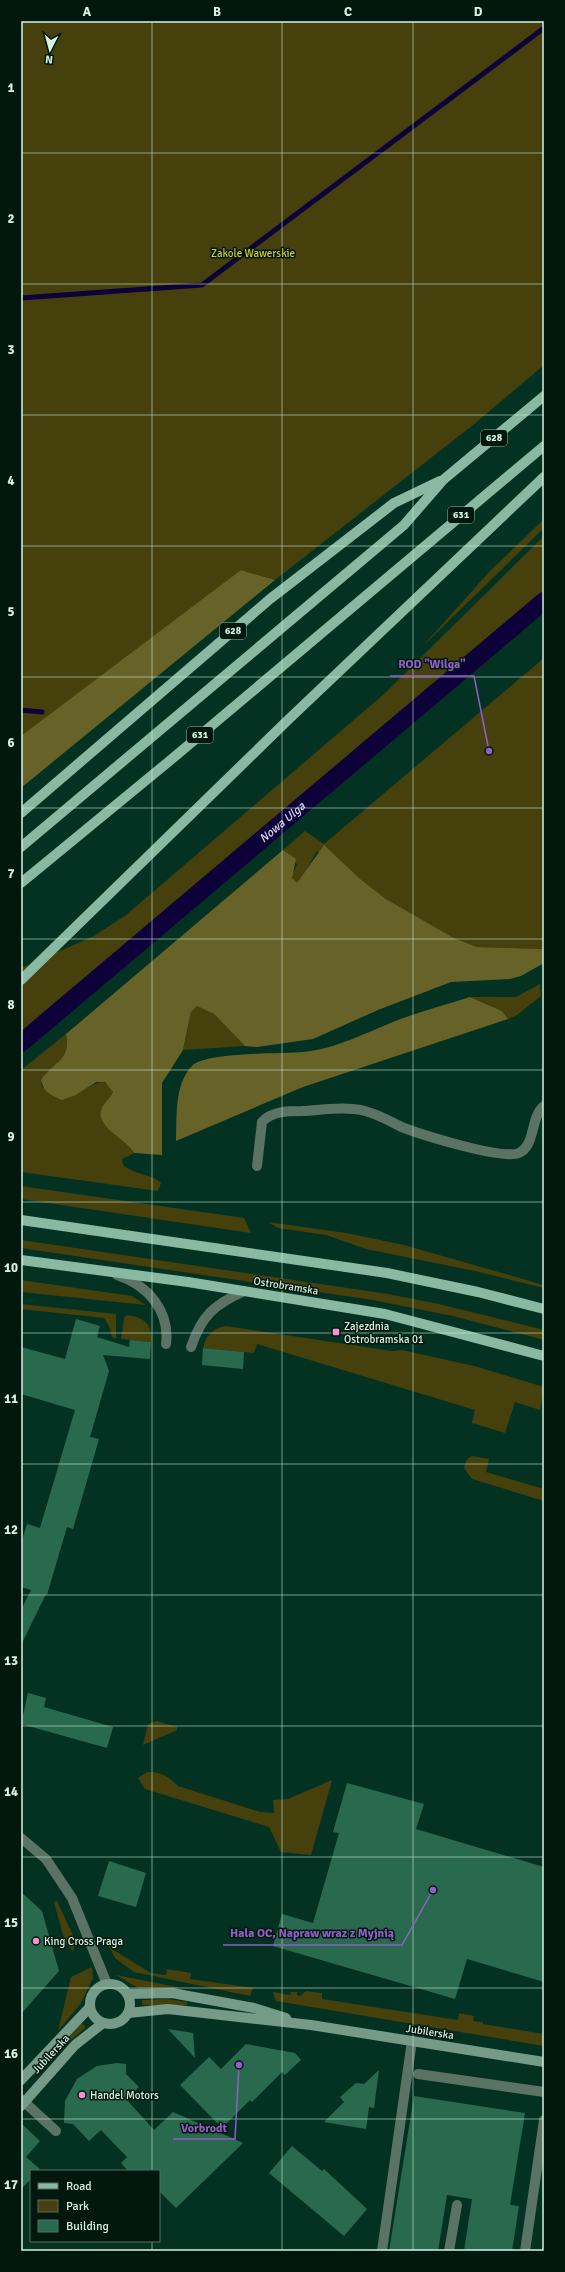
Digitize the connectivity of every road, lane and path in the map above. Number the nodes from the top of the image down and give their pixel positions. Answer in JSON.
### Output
{"nodes":[{"id":1,"x":544,"y":396,"type":"edge"},
{"id":2,"x":544,"y":446,"type":"edge"},
{"id":3,"x":544,"y":477,"type":"edge"},
{"id":4,"x":444,"y":480,"type":"junction"},
{"id":5,"x":21,"y":813,"type":"edge"},
{"id":6,"x":21,"y":847,"type":"edge"},
{"id":7,"x":21,"y":883,"type":"edge"},
{"id":8,"x":21,"y":980,"type":"edge"},
{"id":9,"x":544,"y":1106,"type":"edge"},
{"id":10,"x":257,"y":1166,"type":"dead end"},
{"id":11,"x":21,"y":1220,"type":"edge"},
{"id":12,"x":21,"y":1260,"type":"edge"},
{"id":13,"x":107,"y":1272,"type":"junction"},
{"id":14,"x":244,"y":1291,"type":"junction"},
{"id":15,"x":544,"y":1309,"type":"edge"},
{"id":16,"x":166,"y":1344,"type":"dead end"},
{"id":17,"x":191,"y":1347,"type":"dead end"},
{"id":18,"x":544,"y":1356,"type":"edge"},
{"id":19,"x":21,"y":1838,"type":"edge"},
{"id":20,"x":107,"y":1984,"type":"junction"},
{"id":21,"x":127,"y":1994,"type":"junction"},
{"id":22,"x":90,"y":2007,"type":"junction"},
{"id":23,"x":128,"y":2013,"type":"junction"},
{"id":24,"x":103,"y":2023,"type":"junction"},
{"id":25,"x":311,"y":2025,"type":"junction"},
{"id":26,"x":412,"y":2041,"type":"junction"},
{"id":27,"x":544,"y":2062,"type":"edge"},
{"id":28,"x":418,"y":2074,"type":"dead end"},
{"id":29,"x":21,"y":2080,"type":"edge"},
{"id":30,"x":544,"y":2092,"type":"edge"},
{"id":31,"x":22,"y":2102,"type":"edge"},
{"id":32,"x":544,"y":2120,"type":"edge"},
{"id":33,"x":56,"y":2131,"type":"dead end"},
{"id":34,"x":457,"y":2205,"type":"dead end"},
{"id":35,"x":382,"y":2251,"type":"edge"},
{"id":36,"x":449,"y":2251,"type":"edge"},
{"id":37,"x":525,"y":2251,"type":"edge"}],
"edges":[{"from":1,"to":4,"type":"main road","number":"628"},
{"from":2,"to":7,"type":"main road","number":"631"},
{"from":3,"to":8,"type":"main road"},
{"from":4,"to":5,"type":"main road","number":"628"},
{"from":4,"to":6,"type":"main road","number":"631"},
{"from":9,"to":10,"type":"lane"},
{"from":11,"to":15,"type":"main road"},
{"from":12,"to":13,"type":"main road","name":"Ostrobramska"},
{"from":13,"to":14,"type":"main road","name":"Ostrobramska"},
{"from":13,"to":16,"type":"lane"},
{"from":14,"to":17,"type":"lane"},
{"from":14,"to":18,"type":"main road","name":"Ostrobramska"},
{"from":19,"to":20,"type":"lane"},
{"from":20,"to":21,"type":"street"},
{"from":20,"to":22,"type":"street"},
{"from":21,"to":23,"type":"street"},
{"from":21,"to":25,"type":"street","name":"Jubilerska"},
{"from":22,"to":24,"type":"street"},
{"from":22,"to":29,"type":"street","name":"Jubilerska"},
{"from":23,"to":24,"type":"street"},
{"from":23,"to":25,"type":"street","name":"Jubilerska"},
{"from":24,"to":31,"type":"street","name":"Jubilerska"},
{"from":25,"to":26,"type":"street","name":"Jubilerska"},
{"from":26,"to":27,"type":"street","name":"Jubilerska"},
{"from":26,"to":35,"type":"lane"},
{"from":28,"to":30,"type":"lane"},
{"from":31,"to":33,"type":"lane"},
{"from":32,"to":37,"type":"lane"},
{"from":34,"to":36,"type":"lane"}]}
